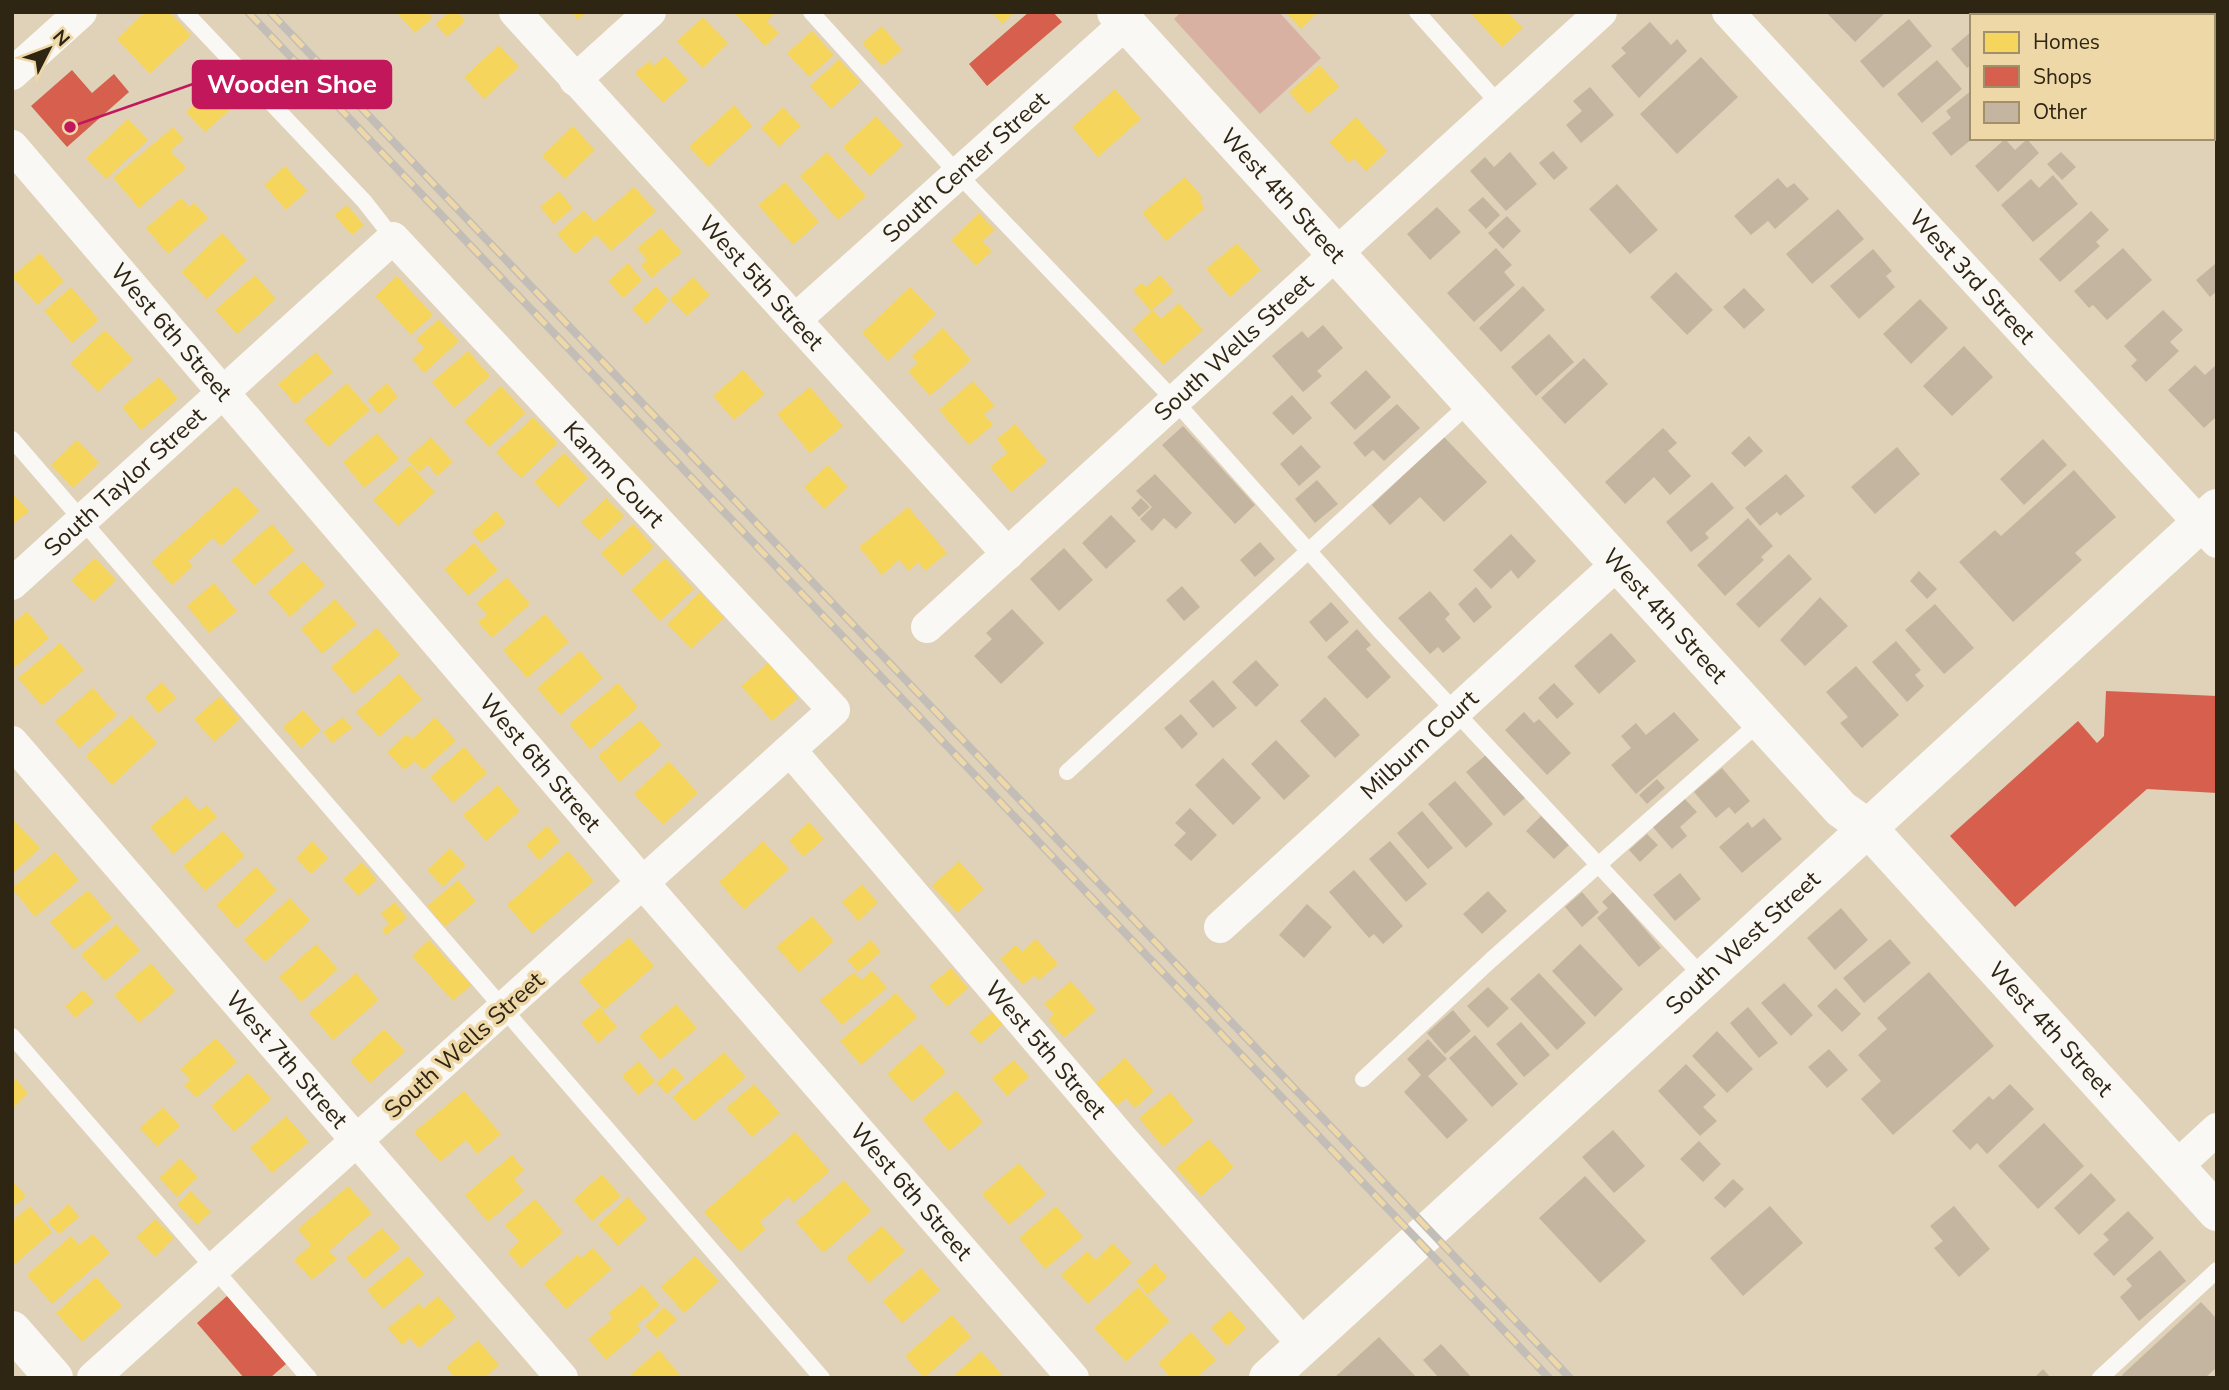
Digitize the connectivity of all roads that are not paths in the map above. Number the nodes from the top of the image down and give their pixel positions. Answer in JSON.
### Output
{"nodes":[{"id":1,"x":81,"y":12,"type":"edge"},
{"id":2,"x":185,"y":12,"type":"edge"},
{"id":3,"x":515,"y":12,"type":"edge"},
{"id":4,"x":649,"y":12,"type":"edge"},
{"id":5,"x":811,"y":12,"type":"edge"},
{"id":6,"x":1417,"y":12,"type":"edge"},
{"id":7,"x":1601,"y":12,"type":"edge"},
{"id":8,"x":1728,"y":12,"type":"edge"},
{"id":9,"x":1126,"y":16,"type":"edge"},
{"id":10,"x":12,"y":74,"type":"edge"},
{"id":11,"x":575,"y":80,"type":"junction"},
{"id":12,"x":1500,"y":105,"type":"junction"},
{"id":13,"x":12,"y":146,"type":"edge"},
{"id":14,"x":959,"y":175,"type":"junction"},
{"id":15,"x":393,"y":238,"type":"junction"},
{"id":16,"x":1336,"y":256,"type":"junction"},
{"id":17,"x":795,"y":320,"type":"junction"},
{"id":18,"x":224,"y":392,"type":"junction"},
{"id":19,"x":1174,"y":400,"type":"junction"},
{"id":20,"x":1470,"y":403,"type":"junction"},
{"id":21,"x":12,"y":439,"type":"edge"},
{"id":22,"x":82,"y":520,"type":"junction"},
{"id":23,"x":2211,"y":524,"type":"edge"},
{"id":24,"x":1307,"y":552,"type":"junction"},
{"id":25,"x":1008,"y":554,"type":"junction"},
{"id":26,"x":1617,"y":564,"type":"junction"},
{"id":27,"x":12,"y":584,"type":"edge"},
{"id":28,"x":927,"y":628,"type":"dead end"},
{"id":29,"x":834,"y":710,"type":"joint"},
{"id":30,"x":1456,"y":710,"type":"junction"},
{"id":31,"x":1760,"y":721,"type":"junction"},
{"id":32,"x":12,"y":742,"type":"edge"},
{"id":33,"x":790,"y":750,"type":"junction"},
{"id":34,"x":1067,"y":772,"type":"dead end"},
{"id":35,"x":1868,"y":828,"type":"junction"},
{"id":36,"x":1601,"y":865,"type":"junction"},
{"id":37,"x":643,"y":883,"type":"junction"},
{"id":38,"x":1220,"y":927,"type":"dead end"},
{"id":39,"x":1704,"y":978,"type":"junction"},
{"id":40,"x":503,"y":1010,"type":"junction"},
{"id":41,"x":12,"y":1036,"type":"edge"},
{"id":42,"x":1363,"y":1079,"type":"dead end"},
{"id":43,"x":2217,"y":1129,"type":"edge"},
{"id":44,"x":357,"y":1142,"type":"junction"},
{"id":45,"x":2176,"y":1167,"type":"junction"},
{"id":46,"x":2217,"y":1212,"type":"edge"},
{"id":47,"x":215,"y":1269,"type":"junction"},
{"id":48,"x":2217,"y":1270,"type":"edge"},
{"id":49,"x":12,"y":1330,"type":"edge"},
{"id":50,"x":1304,"y":1345,"type":"junction"},
{"id":51,"x":54,"y":1378,"type":"edge"},
{"id":52,"x":93,"y":1378,"type":"edge"},
{"id":53,"x":309,"y":1378,"type":"edge"},
{"id":54,"x":562,"y":1378,"type":"edge"},
{"id":55,"x":822,"y":1378,"type":"edge"},
{"id":56,"x":1073,"y":1378,"type":"edge"},
{"id":57,"x":1268,"y":1378,"type":"edge"},
{"id":58,"x":2100,"y":1378,"type":"edge"}],
"edges":[{"from":1,"to":10,"type":"street"},
{"from":2,"to":15,"type":"lane"},
{"from":3,"to":11,"type":"street","name":"West 5th Street"},
{"from":4,"to":11,"type":"street"},
{"from":5,"to":14,"type":"lane"},
{"from":6,"to":12,"type":"lane"},
{"from":7,"to":12,"type":"street","name":"South Wells Street"},
{"from":8,"to":23,"type":"street","name":"West 3rd Street"},
{"from":9,"to":14,"type":"street","name":"South Center Street"},
{"from":9,"to":16,"type":"street","name":"West 4th Street"},
{"from":11,"to":17,"type":"street","name":"West 5th Street"},
{"from":12,"to":16,"type":"street","name":"South Wells Street"},
{"from":13,"to":18,"type":"street","name":"West 6th Street"},
{"from":14,"to":17,"type":"street","name":"South Center Street"},
{"from":14,"to":19,"type":"lane"},
{"from":15,"to":18,"type":"street","name":"South Taylor Street"},
{"from":15,"to":29,"type":"street","name":"Kamm Court"},
{"from":16,"to":19,"type":"street","name":"South Wells Street"},
{"from":16,"to":20,"type":"street","name":"West 4th Street"},
{"from":17,"to":25,"type":"street","name":"West 5th Street"},
{"from":18,"to":22,"type":"street","name":"South Taylor Street"},
{"from":18,"to":37,"type":"street","name":"West 6th Street"},
{"from":19,"to":24,"type":"lane"},
{"from":19,"to":25,"type":"street","name":"South Wells Street"},
{"from":20,"to":24,"type":"lane"},
{"from":20,"to":26,"type":"street","name":"West 4th Street"},
{"from":21,"to":22,"type":"lane"},
{"from":22,"to":27,"type":"street","name":"South Taylor Street"},
{"from":22,"to":40,"type":"lane"},
{"from":23,"to":35,"type":"street","name":"South West Street"},
{"from":24,"to":30,"type":"lane"},
{"from":24,"to":34,"type":"lane"},
{"from":25,"to":28,"type":"street","name":"South Wells Street"},
{"from":26,"to":30,"type":"street","name":"Milburn Court"},
{"from":26,"to":31,"type":"street","name":"West 4th Street"},
{"from":29,"to":33,"type":"street","name":"South Wells Street"},
{"from":30,"to":36,"type":"lane"},
{"from":30,"to":38,"type":"street","name":"Milburn Court"},
{"from":31,"to":35,"type":"street","name":"West 4th Street"},
{"from":31,"to":36,"type":"lane"},
{"from":32,"to":44,"type":"street","name":"West 7th Street"},
{"from":33,"to":37,"type":"street","name":"South Wells Street"},
{"from":33,"to":50,"type":"street","name":"West 5th Street"},
{"from":35,"to":39,"type":"street","name":"South West Street"},
{"from":35,"to":45,"type":"street","name":"West 4th Street"},
{"from":36,"to":39,"type":"lane"},
{"from":36,"to":42,"type":"lane"},
{"from":37,"to":40,"type":"street","name":"South Wells Street"},
{"from":37,"to":56,"type":"street","name":"West 6th Street"},
{"from":39,"to":50,"type":"street","name":"South West Street"},
{"from":40,"to":44,"type":"street","name":"South Wells Street"},
{"from":40,"to":55,"type":"lane"},
{"from":41,"to":47,"type":"lane"},
{"from":43,"to":45,"type":"street"},
{"from":44,"to":47,"type":"street","name":"South Wells Street"},
{"from":44,"to":54,"type":"street","name":"West 7th Street"},
{"from":45,"to":46,"type":"street","name":"West 4th Street"},
{"from":47,"to":52,"type":"street","name":"South Wells Street"},
{"from":47,"to":53,"type":"lane"},
{"from":48,"to":58,"type":"lane"},
{"from":49,"to":51,"type":"street"},
{"from":50,"to":57,"type":"street","name":"South West Street"}]}
